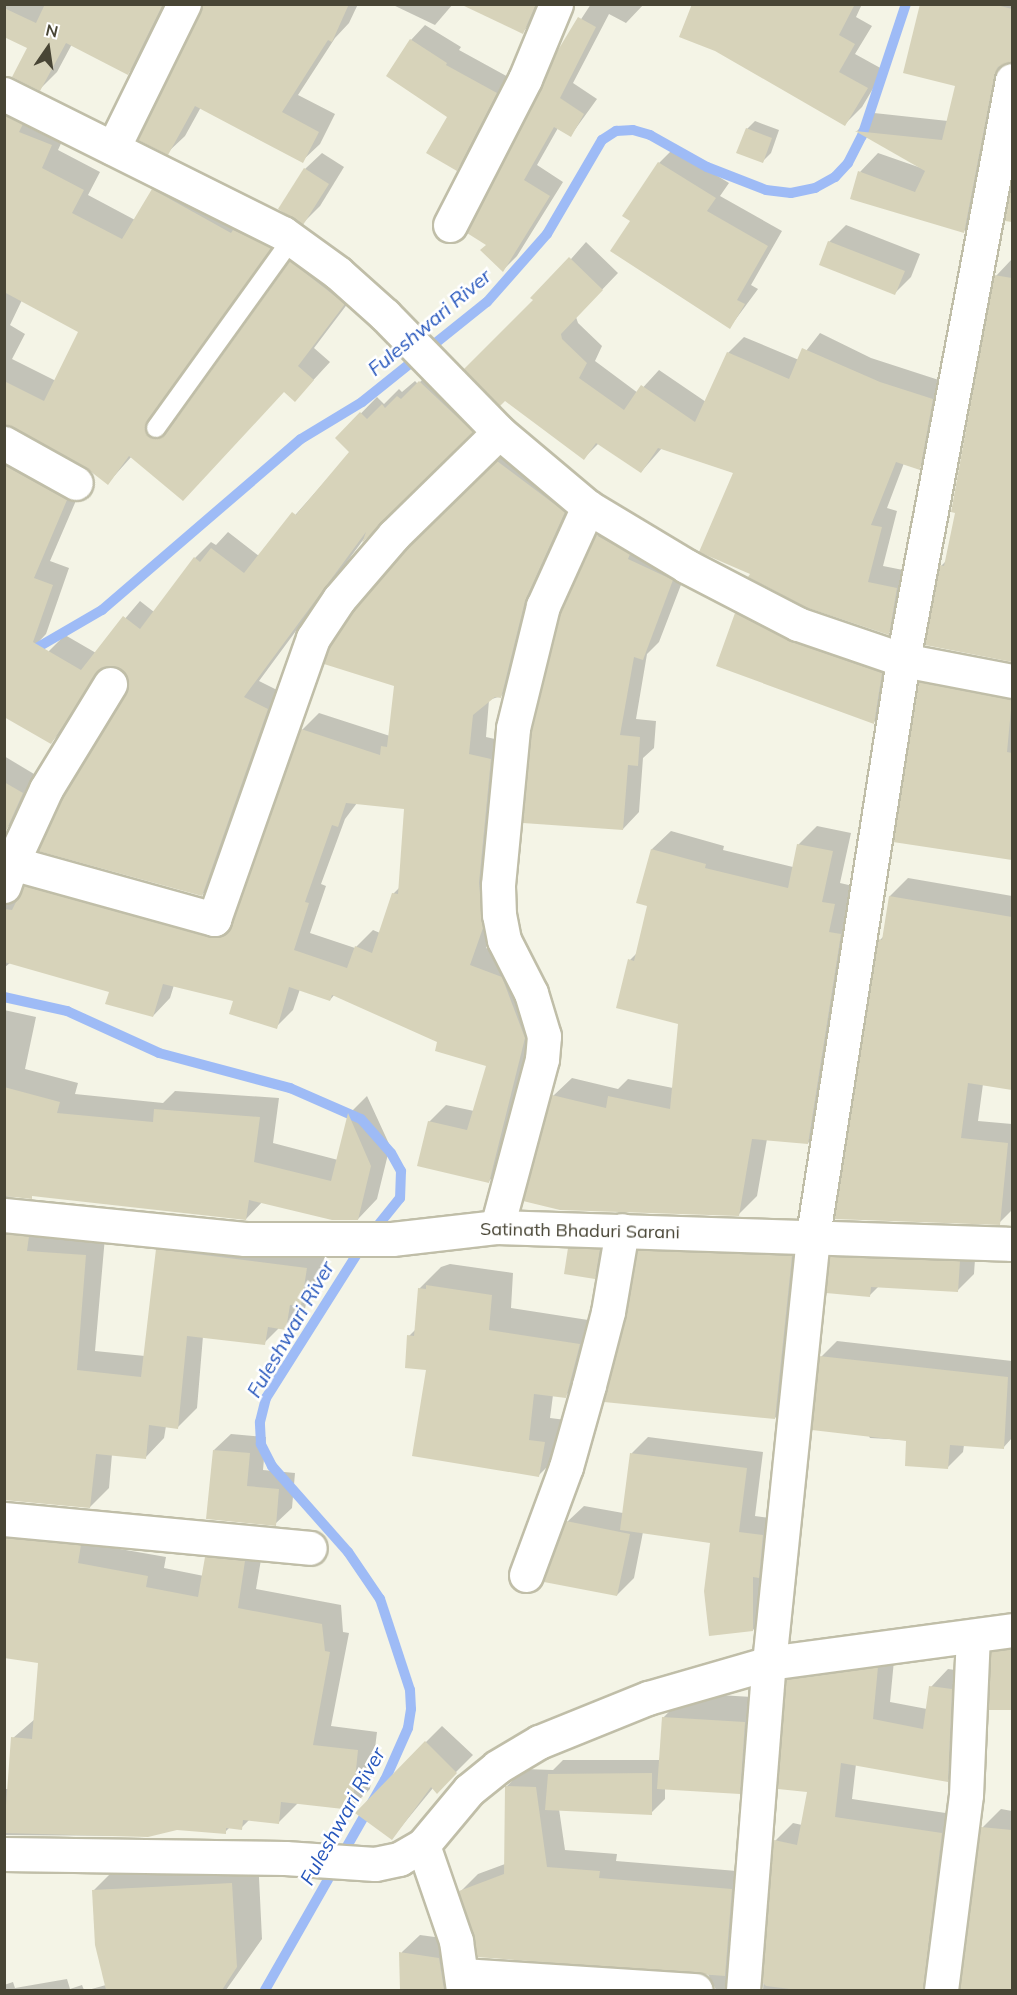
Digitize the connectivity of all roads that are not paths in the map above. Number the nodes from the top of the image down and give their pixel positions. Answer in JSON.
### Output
{"nodes":[{"id":1,"x":184,"y":4,"type":"edge"},
{"id":2,"x":556,"y":4,"type":"edge"},
{"id":3,"x":1012,"y":80,"type":"edge"},
{"id":4,"x":4,"y":94,"type":"edge"},
{"id":5,"x":113,"y":148,"type":"junction"},
{"id":6,"x":450,"y":225,"type":"dead end"},
{"id":7,"x":292,"y":239,"type":"junction"},
{"id":8,"x":156,"y":428,"type":"dead end"},
{"id":9,"x":499,"y":432,"type":"junction"},
{"id":10,"x":4,"y":443,"type":"edge"},
{"id":11,"x":76,"y":483,"type":"dead end"},
{"id":12,"x":588,"y":507,"type":"junction"},
{"id":13,"x":903,"y":660,"type":"junction"},
{"id":14,"x":1012,"y":681,"type":"edge"},
{"id":15,"x":110,"y":684,"type":"dead end"},
{"id":16,"x":8,"y":875,"type":"edge"},
{"id":17,"x":4,"y":1215,"type":"edge"},
{"id":18,"x":497,"y":1227,"type":"junction"},
{"id":19,"x":622,"y":1230,"type":"junction"},
{"id":20,"x":813,"y":1235,"type":"junction"},
{"id":21,"x":1012,"y":1244,"type":"edge"},
{"id":22,"x":4,"y":1519,"type":"edge"},
{"id":23,"x":310,"y":1548,"type":"dead end"},
{"id":24,"x":526,"y":1575,"type":"dead end"},
{"id":25,"x":1012,"y":1630,"type":"edge"},
{"id":26,"x":973,"y":1636,"type":"junction"},
{"id":27,"x":770,"y":1663,"type":"junction"},
{"id":28,"x":423,"y":1845,"type":"junction"},
{"id":29,"x":4,"y":1854,"type":"edge"},
{"id":30,"x":463,"y":1982,"type":"edge"},
{"id":31,"x":696,"y":1990,"type":"edge"},
{"id":32,"x":743,"y":1990,"type":"edge"},
{"id":33,"x":941,"y":1990,"type":"edge"}],
"edges":[{"from":1,"to":5,"type":"street"},
{"from":2,"to":6,"type":"street"},
{"from":3,"to":13,"type":"street"},
{"from":4,"to":5,"type":"street"},
{"from":5,"to":7,"type":"street"},
{"from":7,"to":8,"type":"lane"},
{"from":7,"to":9,"type":"street"},
{"from":9,"to":12,"type":"street"},
{"from":9,"to":16,"type":"street"},
{"from":10,"to":11,"type":"street"},
{"from":12,"to":13,"type":"street"},
{"from":12,"to":18,"type":"street"},
{"from":13,"to":14,"type":"street"},
{"from":13,"to":20,"type":"street"},
{"from":15,"to":16,"type":"street"},
{"from":17,"to":18,"type":"street","name":"Satinath Bhaduri Sarani"},
{"from":18,"to":19,"type":"street","name":"Satinath Bhaduri Sarani"},
{"from":19,"to":20,"type":"street","name":"Satinath Bhaduri Sarani"},
{"from":19,"to":24,"type":"street"},
{"from":20,"to":21,"type":"street","name":"Satinath Bhaduri Sarani"},
{"from":20,"to":27,"type":"street"},
{"from":22,"to":23,"type":"street"},
{"from":25,"to":26,"type":"street"},
{"from":26,"to":27,"type":"street"},
{"from":26,"to":33,"type":"street"},
{"from":27,"to":28,"type":"street"},
{"from":27,"to":32,"type":"street"},
{"from":28,"to":29,"type":"street"},
{"from":28,"to":30,"type":"street"},
{"from":30,"to":31,"type":"street"}]}
